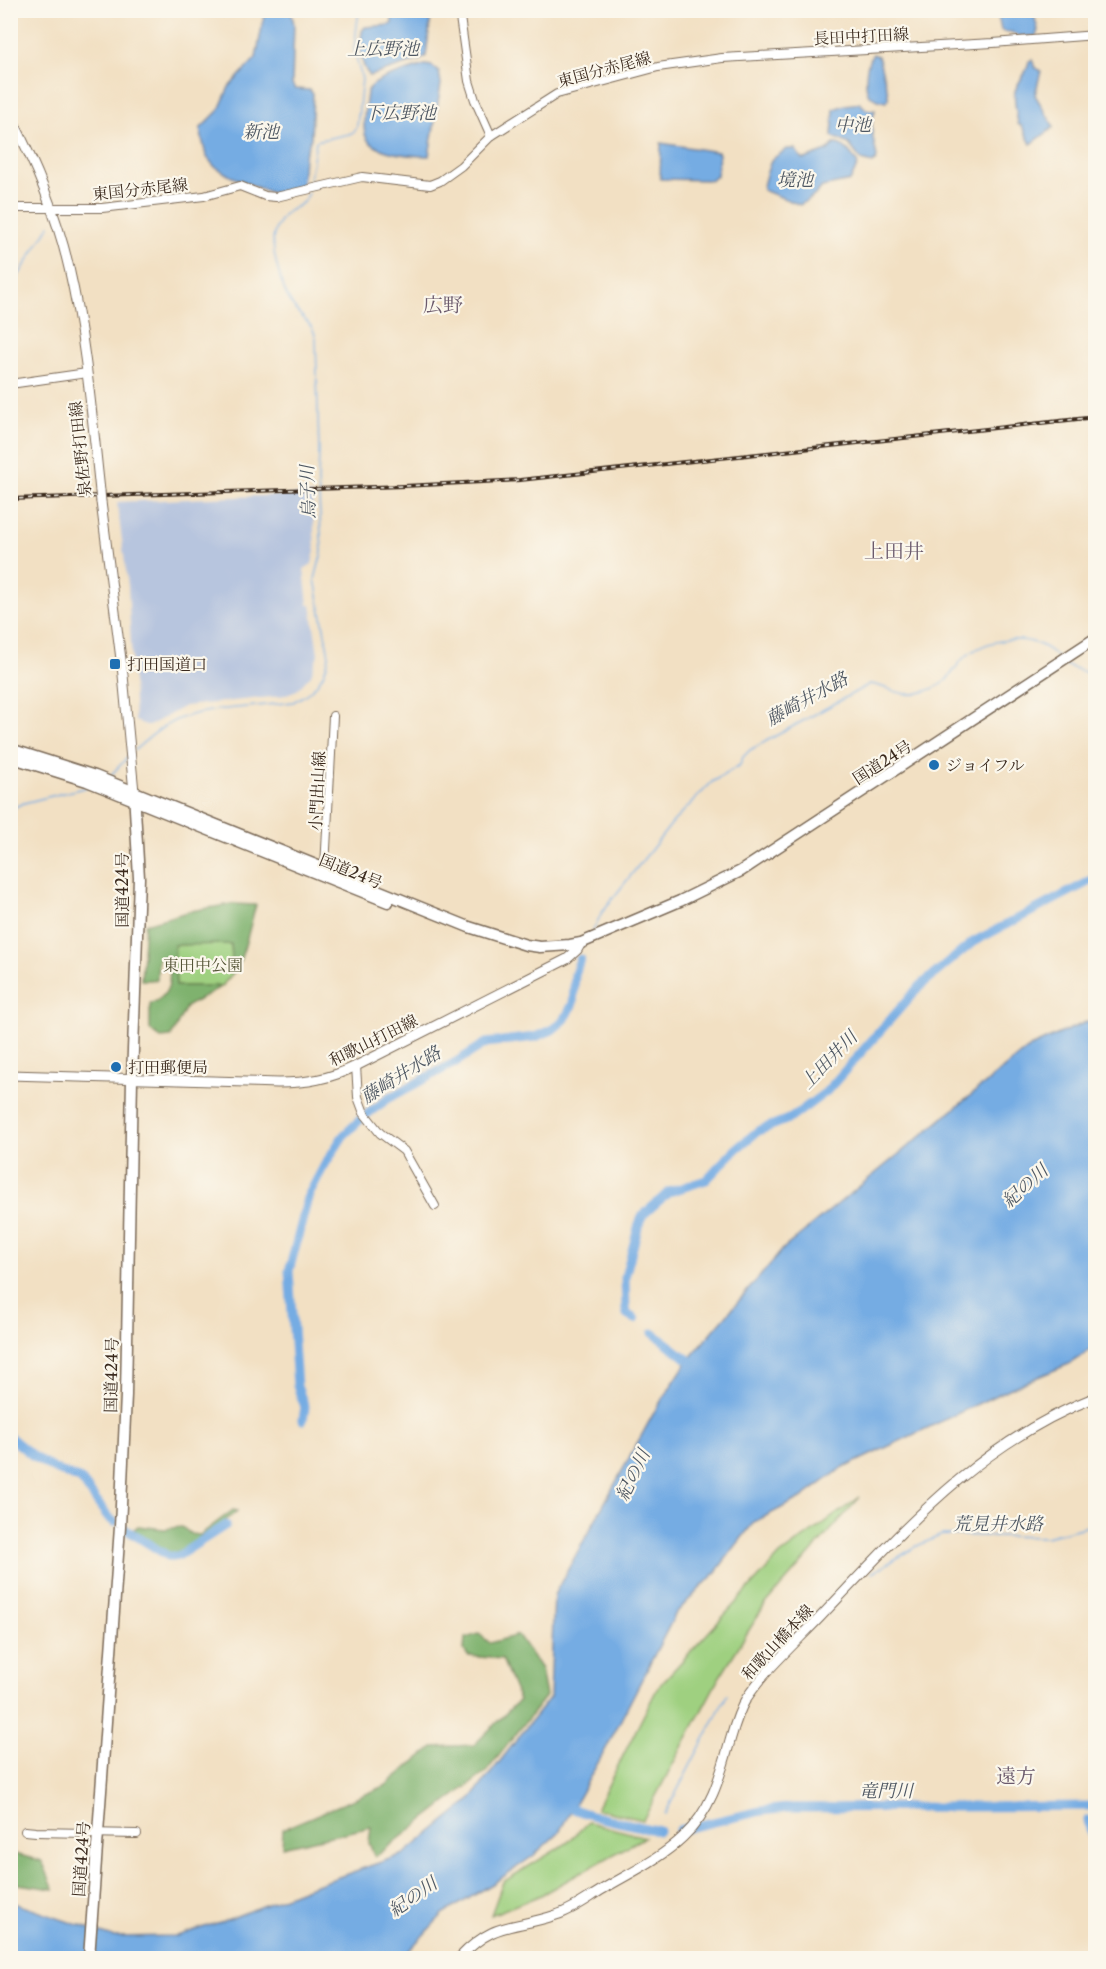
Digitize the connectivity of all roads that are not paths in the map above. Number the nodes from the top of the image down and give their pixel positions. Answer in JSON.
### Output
{"nodes":[{"id":1,"x":459,"y":10,"type":"edge"},
{"id":2,"x":1095,"y":34,"type":"edge"},
{"id":3,"x":772,"y":55,"type":"joint"},
{"id":4,"x":10,"y":115,"type":"edge"},
{"id":5,"x":490,"y":136,"type":"junction"},
{"id":6,"x":10,"y":208,"type":"edge"},
{"id":7,"x":51,"y":208,"type":"junction"},
{"id":8,"x":87,"y":373,"type":"junction"},
{"id":9,"x":10,"y":384,"type":"edge"},
{"id":10,"x":1095,"y":638,"type":"edge"},
{"id":11,"x":333,"y":716,"type":"dead end"},
{"id":12,"x":10,"y":749,"type":"edge"},
{"id":13,"x":10,"y":757,"type":"edge"},
{"id":14,"x":91,"y":779,"type":"junction"},
{"id":15,"x":134,"y":796,"type":"junction"},
{"id":16,"x":326,"y":868,"type":"junction"},
{"id":17,"x":579,"y":946,"type":"junction"},
{"id":18,"x":356,"y":1066,"type":"junction"},
{"id":19,"x":10,"y":1075,"type":"edge"},
{"id":20,"x":132,"y":1079,"type":"junction"},
{"id":21,"x":435,"y":1206,"type":"dead end"},
{"id":22,"x":1095,"y":1397,"type":"edge"},
{"id":23,"x":25,"y":1831,"type":"dead end"},
{"id":24,"x":137,"y":1834,"type":"dead end"},
{"id":25,"x":98,"y":1839,"type":"junction"},
{"id":26,"x":90,"y":1959,"type":"edge"},
{"id":27,"x":459,"y":1959,"type":"edge"}],
"edges":[{"from":1,"to":5,"type":"street"},
{"from":2,"to":3,"type":"street","name":"長田中打田線"},
{"from":3,"to":5,"type":"street","name":"東国分赤尾線"},
{"from":4,"to":7,"type":"main road","name":"泉佐野打田線"},
{"from":5,"to":7,"type":"street","name":"東国分赤尾線"},
{"from":6,"to":7,"type":"street","name":"東国分赤尾線"},
{"from":7,"to":8,"type":"main road","name":"泉佐野打田線"},
{"from":8,"to":9,"type":"street"},
{"from":8,"to":15,"type":"main road","name":"泉佐野打田線","bridge":true},
{"from":10,"to":17,"type":"highway","name":"国道24号"},
{"from":11,"to":16,"type":"street","name":"小門出山線"},
{"from":12,"to":14,"type":"highway","name":"国道24号"},
{"from":13,"to":14,"type":"highway","name":"国道24号"},
{"from":14,"to":15,"type":"highway","name":"国道24号"},
{"from":15,"to":16,"type":"highway","name":"国道24号"},
{"from":15,"to":17,"type":"highway","name":"国道24号"},
{"from":15,"to":20,"type":"highway","name":"国道424号"},
{"from":16,"to":17,"type":"highway","name":"国道24号"},
{"from":17,"to":18,"type":"main road","name":"和歌山打田線"},
{"from":18,"to":20,"type":"main road","name":"和歌山打田線"},
{"from":18,"to":21,"type":"street"},
{"from":19,"to":20,"type":"main road","name":"和歌山打田線"},
{"from":20,"to":25,"type":"highway","name":"国道424号"},
{"from":22,"to":27,"type":"main road","name":"和歌山橋本線"},
{"from":23,"to":25,"type":"street"},
{"from":24,"to":25,"type":"street"},
{"from":25,"to":26,"type":"highway","name":"国道424号"}]}
